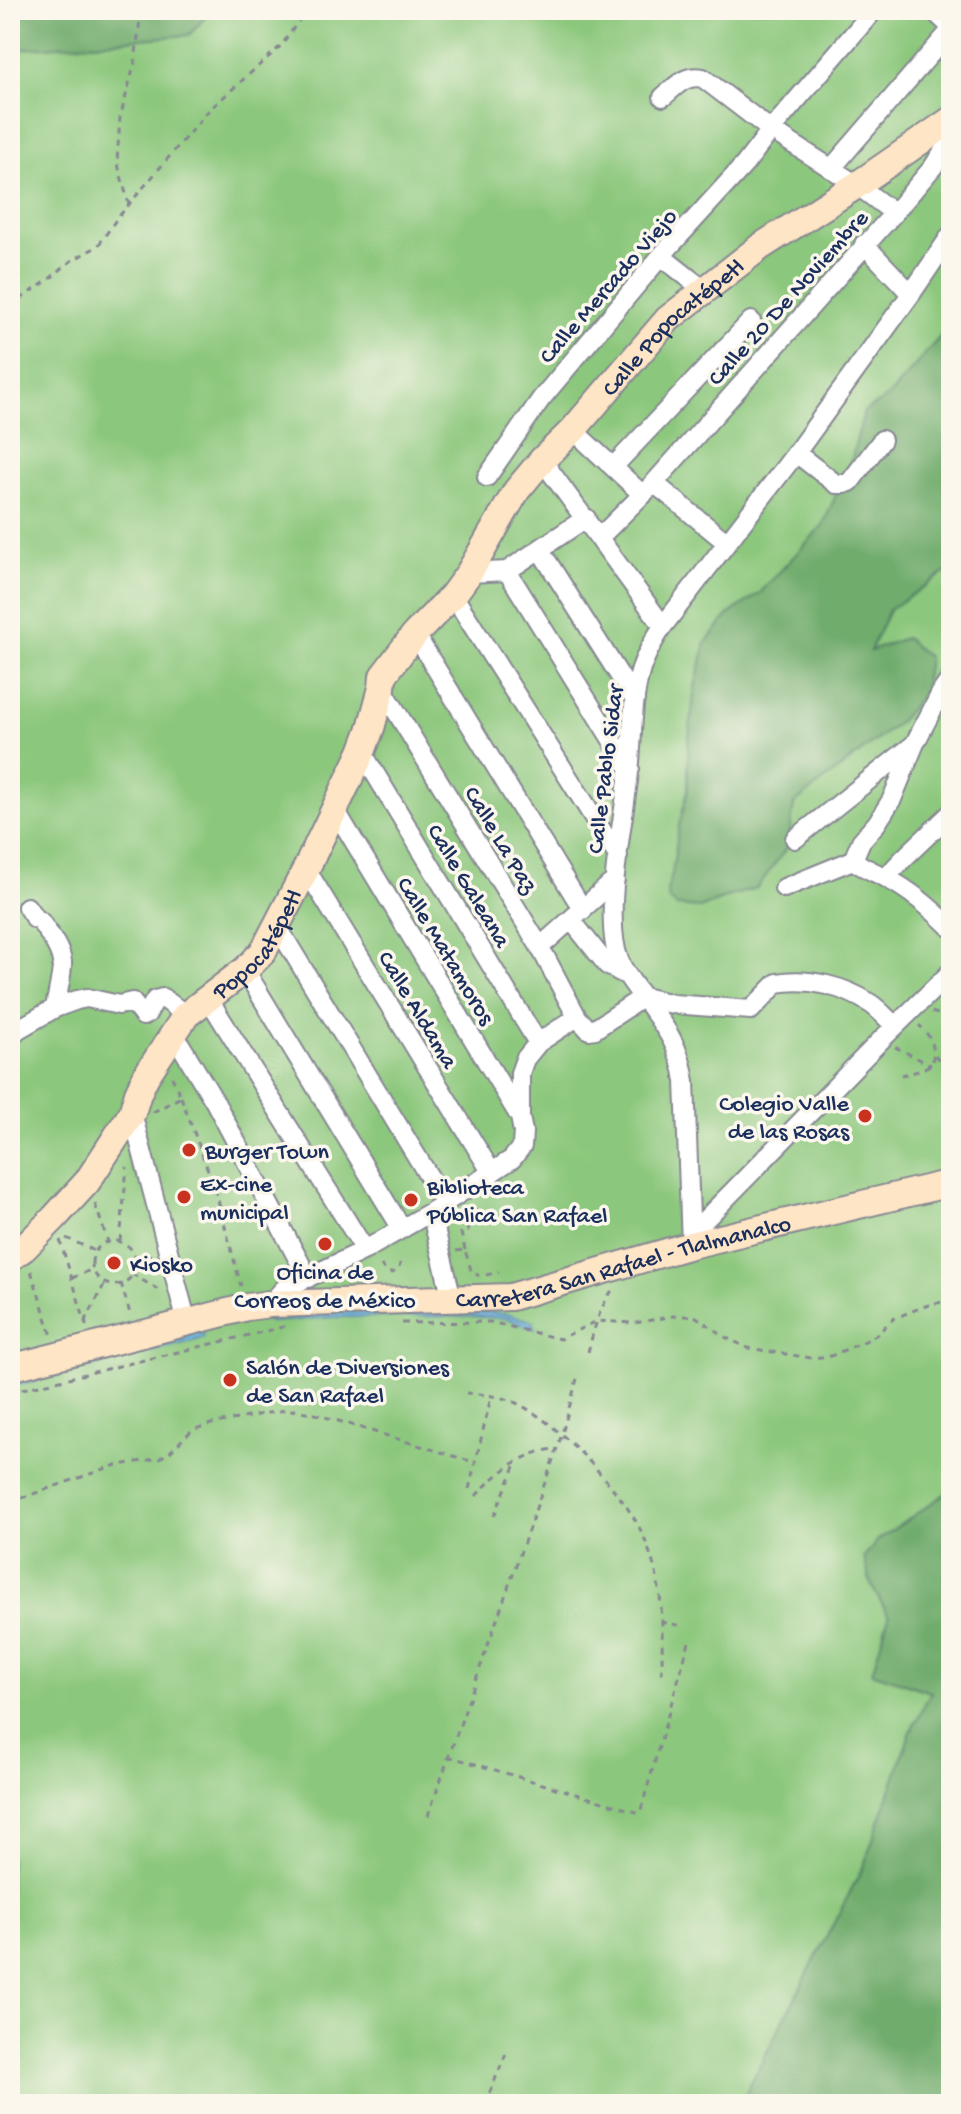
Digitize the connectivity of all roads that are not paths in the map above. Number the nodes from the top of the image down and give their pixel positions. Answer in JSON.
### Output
{"nodes":[{"id":1,"x":874,"y":10,"type":"edge"},
{"id":2,"x":933,"y":10,"type":"edge"},
{"id":3,"x":951,"y":28,"type":"edge"},
{"id":4,"x":663,"y":97,"type":"dead end"},
{"id":5,"x":951,"y":120,"type":"edge"},
{"id":6,"x":771,"y":130,"type":"junction"},
{"id":7,"x":951,"y":139,"type":"edge"},
{"id":8,"x":831,"y":169,"type":"junction"},
{"id":9,"x":857,"y":185,"type":"junction"},
{"id":10,"x":894,"y":213,"type":"junction"},
{"id":11,"x":951,"y":235,"type":"edge"},
{"id":12,"x":864,"y":244,"type":"junction"},
{"id":13,"x":661,"y":256,"type":"junction"},
{"id":14,"x":704,"y":290,"type":"junction"},
{"id":15,"x":911,"y":294,"type":"junction"},
{"id":16,"x":751,"y":321,"type":"dead end"},
{"id":17,"x":573,"y":430,"type":"junction"},
{"id":18,"x":882,"y":440,"type":"dead end"},
{"id":19,"x":796,"y":453,"type":"junction"},
{"id":20,"x":542,"y":460,"type":"junction"},
{"id":21,"x":613,"y":467,"type":"junction"},
{"id":22,"x":487,"y":477,"type":"dead end"},
{"id":23,"x":649,"y":489,"type":"junction"},
{"id":24,"x":586,"y":518,"type":"junction"},
{"id":25,"x":600,"y":537,"type":"junction"},
{"id":26,"x":726,"y":542,"type":"junction"},
{"id":27,"x":540,"y":550,"type":"junction"},
{"id":28,"x":507,"y":571,"type":"junction"},
{"id":29,"x":469,"y":573,"type":"junction"},
{"id":30,"x":453,"y":595,"type":"junction"},
{"id":31,"x":663,"y":626,"type":"junction"},
{"id":32,"x":415,"y":634,"type":"junction"},
{"id":33,"x":951,"y":678,"type":"edge"},
{"id":34,"x":382,"y":688,"type":"junction"},
{"id":35,"x":635,"y":700,"type":"junction"},
{"id":36,"x":915,"y":743,"type":"junction"},
{"id":37,"x":362,"y":752,"type":"junction"},
{"id":38,"x":630,"y":769,"type":"junction"},
{"id":39,"x":334,"y":808,"type":"junction"},
{"id":40,"x":951,"y":813,"type":"edge"},
{"id":41,"x":795,"y":839,"type":"dead end"},
{"id":42,"x":618,"y":856,"type":"junction"},
{"id":43,"x":853,"y":860,"type":"junction"},
{"id":44,"x":306,"y":869,"type":"junction"},
{"id":45,"x":886,"y":877,"type":"junction"},
{"id":46,"x":615,"y":880,"type":"junction"},
{"id":47,"x":784,"y":888,"type":"dead end"},
{"id":48,"x":27,"y":907,"type":"dead end"},
{"id":49,"x":578,"y":915,"type":"junction"},
{"id":50,"x":277,"y":926,"type":"junction"},
{"id":51,"x":951,"y":928,"type":"edge"},
{"id":52,"x":540,"y":947,"type":"junction"},
{"id":53,"x":245,"y":970,"type":"junction"},
{"id":54,"x":951,"y":972,"type":"edge"},
{"id":55,"x":626,"y":975,"type":"junction"},
{"id":56,"x":643,"y":997,"type":"junction"},
{"id":57,"x":208,"y":998,"type":"junction"},
{"id":58,"x":55,"y":1008,"type":"junction"},
{"id":59,"x":577,"y":1017,"type":"junction"},
{"id":60,"x":902,"y":1020,"type":"junction"},
{"id":61,"x":12,"y":1030,"type":"edge"},
{"id":62,"x":174,"y":1034,"type":"junction"},
{"id":63,"x":538,"y":1043,"type":"junction"},
{"id":64,"x":520,"y":1117,"type":"junction"},
{"id":65,"x":132,"y":1118,"type":"junction"},
{"id":66,"x":492,"y":1173,"type":"junction"},
{"id":67,"x":951,"y":1183,"type":"edge"},
{"id":68,"x":438,"y":1208,"type":"junction"},
{"id":69,"x":402,"y":1229,"type":"junction"},
{"id":70,"x":691,"y":1240,"type":"junction"},
{"id":71,"x":365,"y":1250,"type":"junction"},
{"id":72,"x":17,"y":1253,"type":"edge"},
{"id":73,"x":308,"y":1278,"type":"junction"},
{"id":74,"x":452,"y":1299,"type":"junction"},
{"id":75,"x":258,"y":1305,"type":"junction"},
{"id":76,"x":185,"y":1314,"type":"junction"},
{"id":77,"x":10,"y":1368,"type":"edge"}],
"edges":[{"from":1,"to":6,"type":"street","name":"Calle Mercado Viejo"},
{"from":2,"to":3,"type":"street"},
{"from":3,"to":8,"type":"street"},
{"from":4,"to":6,"type":"street"},
{"from":5,"to":9,"type":"street","name":"Calle Popocatépetl"},
{"from":6,"to":8,"type":"street"},
{"from":6,"to":13,"type":"street","name":"Calle Mercado Viejo"},
{"from":7,"to":10,"type":"street","name":"Calle 20 De Noviembre"},
{"from":8,"to":9,"type":"street"},
{"from":9,"to":10,"type":"street"},
{"from":9,"to":14,"type":"street","name":"Calle Popocatépetl"},
{"from":10,"to":12,"type":"street","name":"Calle 20 De Noviembre"},
{"from":11,"to":15,"type":"street","name":"Calle Pablo Sidar"},
{"from":12,"to":15,"type":"street"},
{"from":12,"to":23,"type":"street","name":"Calle 20 De Noviembre"},
{"from":13,"to":14,"type":"street"},
{"from":13,"to":22,"type":"street","name":"Calle Mercado Viejo"},
{"from":14,"to":17,"type":"street","name":"Calle Popocatépetl"},
{"from":15,"to":19,"type":"street","name":"Calle Pablo Sidar"},
{"from":16,"to":21,"type":"street"},
{"from":17,"to":20,"type":"street","name":"Calle Popocatépetl"},
{"from":17,"to":21,"type":"street"},
{"from":18,"to":19,"type":"street"},
{"from":19,"to":26,"type":"street","name":"Calle Pablo Sidar"},
{"from":20,"to":24,"type":"street"},
{"from":20,"to":29,"type":"street","name":"Calle Popocatépetl"},
{"from":21,"to":23,"type":"street"},
{"from":23,"to":25,"type":"street","name":"Calle 20 De Noviembre"},
{"from":23,"to":26,"type":"street"},
{"from":24,"to":25,"type":"street"},
{"from":24,"to":27,"type":"street"},
{"from":25,"to":31,"type":"street"},
{"from":26,"to":31,"type":"street","name":"Calle Pablo Sidar"},
{"from":27,"to":28,"type":"street"},
{"from":27,"to":35,"type":"street"},
{"from":28,"to":29,"type":"street"},
{"from":28,"to":38,"type":"street"},
{"from":29,"to":30,"type":"street","name":"Calle Popocatépetl"},
{"from":30,"to":32,"type":"street","name":"Popocatépetl"},
{"from":30,"to":42,"type":"street"},
{"from":31,"to":35,"type":"street","name":"Calle Pablo Sidar"},
{"from":32,"to":34,"type":"street","name":"Popocatépetl"},
{"from":32,"to":49,"type":"street"},
{"from":33,"to":36,"type":"street"},
{"from":34,"to":37,"type":"street","name":"Popocatépetl"},
{"from":34,"to":52,"type":"street","name":"Calle La Paz"},
{"from":35,"to":38,"type":"street","name":"Calle Pablo Sidar"},
{"from":36,"to":41,"type":"street"},
{"from":36,"to":43,"type":"street"},
{"from":37,"to":39,"type":"street","name":"Popocatépetl"},
{"from":37,"to":63,"type":"street","name":"Calle Galeana"},
{"from":38,"to":42,"type":"street","name":"Calle Pablo Sidar"},
{"from":39,"to":44,"type":"street","name":"Popocatépetl"},
{"from":39,"to":64,"type":"street","name":"Calle Matamoros"},
{"from":40,"to":45,"type":"street"},
{"from":42,"to":46,"type":"street","name":"Calle Pablo Sidar"},
{"from":43,"to":45,"type":"street"},
{"from":43,"to":47,"type":"street"},
{"from":44,"to":50,"type":"street","name":"Popocatépetl"},
{"from":44,"to":66,"type":"street","name":"Calle Aldama"},
{"from":45,"to":51,"type":"street"},
{"from":46,"to":49,"type":"street"},
{"from":46,"to":55,"type":"street","name":"Calle Pablo Sidar"},
{"from":48,"to":58,"type":"street"},
{"from":49,"to":52,"type":"street"},
{"from":49,"to":55,"type":"street"},
{"from":50,"to":53,"type":"street","name":"Popocatépetl"},
{"from":50,"to":68,"type":"street"},
{"from":52,"to":59,"type":"street","name":"Calle La Paz"},
{"from":53,"to":57,"type":"street","name":"Popocatépetl"},
{"from":53,"to":69,"type":"street"},
{"from":54,"to":60,"type":"street"},
{"from":55,"to":56,"type":"street","name":"Calle Pablo Sidar"},
{"from":56,"to":59,"type":"street"},
{"from":56,"to":60,"type":"street"},
{"from":56,"to":70,"type":"street","name":"Calle Pablo Sidar"},
{"from":57,"to":62,"type":"street","name":"Popocatépetl"},
{"from":57,"to":71,"type":"street"},
{"from":58,"to":61,"type":"street"},
{"from":58,"to":62,"type":"street"},
{"from":59,"to":63,"type":"street"},
{"from":60,"to":70,"type":"street"},
{"from":62,"to":65,"type":"street","name":"Popocatépetl"},
{"from":62,"to":73,"type":"street"},
{"from":63,"to":64,"type":"street"},
{"from":64,"to":66,"type":"street"},
{"from":65,"to":72,"type":"street","name":"Popocatépetl"},
{"from":65,"to":76,"type":"street"},
{"from":66,"to":68,"type":"street"},
{"from":67,"to":70,"type":"street","name":"Carretera San Rafael - Tlalmanalco"},
{"from":68,"to":69,"type":"street"},
{"from":68,"to":74,"type":"street"},
{"from":69,"to":71,"type":"street"},
{"from":70,"to":74,"type":"street","name":"Carretera San Rafael - Tlalmanalco"},
{"from":71,"to":73,"type":"street"},
{"from":73,"to":75,"type":"street"},
{"from":74,"to":75,"type":"street","name":"Carretera San Rafael - Tlalmanalco"},
{"from":75,"to":76,"type":"street","name":"Carretera San Rafael - Tlalmanalco"},
{"from":76,"to":77,"type":"street","name":"Carretera San Rafael - Tlalmanalco"}]}
